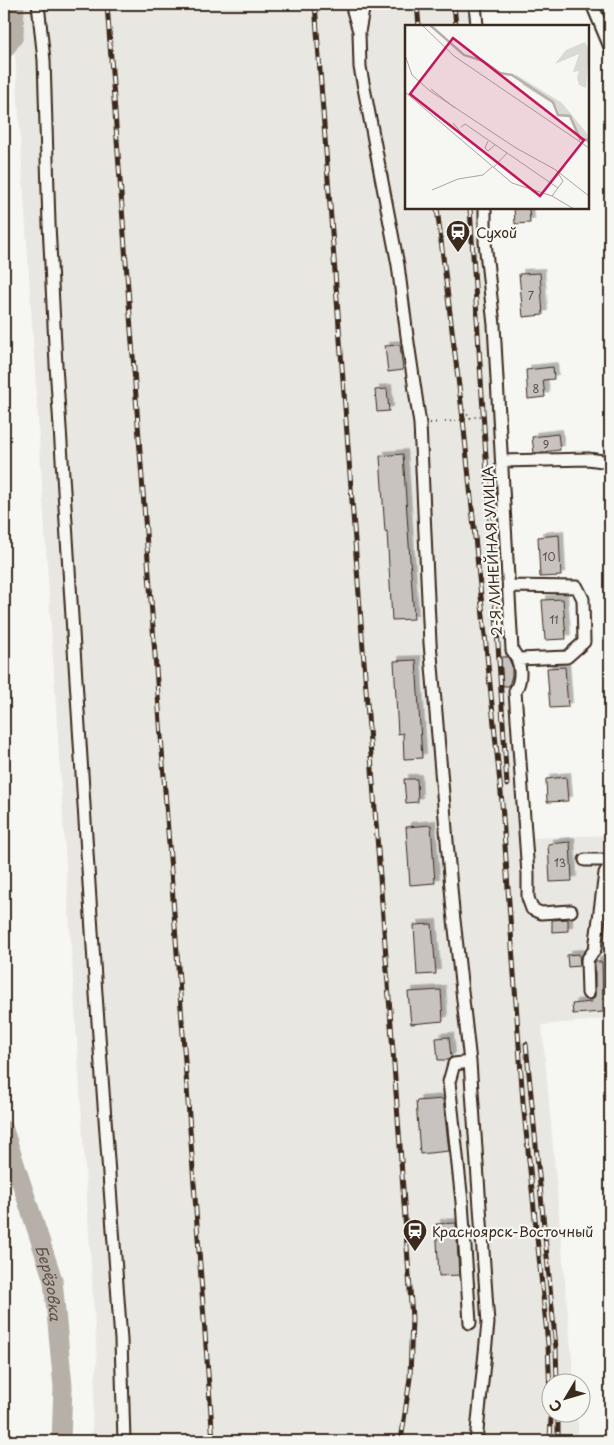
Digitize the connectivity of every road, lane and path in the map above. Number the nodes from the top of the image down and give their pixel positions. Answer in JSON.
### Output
{"nodes":[{"id":1,"x":38,"y":4,"type":"edge"},
{"id":2,"x":351,"y":4,"type":"edge"},
{"id":3,"x":364,"y":4,"type":"edge"},
{"id":4,"x":475,"y":4,"type":"edge"},
{"id":5,"x":592,"y":4,"type":"edge"},
{"id":6,"x":477,"y":25,"type":"edge"},
{"id":7,"x":359,"y":32,"type":"junction"},
{"id":8,"x":610,"y":47,"type":"edge"},
{"id":9,"x":485,"y":209,"type":"edge"},
{"id":10,"x":488,"y":409,"type":"dead end"},
{"id":11,"x":464,"y":410,"type":"dead end"},
{"id":12,"x":471,"y":418,"type":"junction"},
{"id":13,"x":420,"y":424,"type":"junction"},
{"id":14,"x":502,"y":461,"type":"junction"},
{"id":15,"x":610,"y":462,"type":"edge"},
{"id":16,"x":509,"y":586,"type":"junction"},
{"id":17,"x":519,"y":659,"type":"junction"},
{"id":18,"x":585,"y":860,"type":"dead end"},
{"id":19,"x":610,"y":860,"type":"edge"},
{"id":20,"x":610,"y":866,"type":"edge"},
{"id":21,"x":572,"y":911,"type":"dead end"},
{"id":22,"x":588,"y":993,"type":"dead end"},
{"id":23,"x":470,"y":1062,"type":"junction"},
{"id":24,"x":470,"y":1323,"type":"dead end"},
{"id":25,"x":124,"y":1441,"type":"edge"},
{"id":26,"x":476,"y":1441,"type":"edge"}],
"edges":[{"from":1,"to":25,"type":"street"},
{"from":2,"to":7,"type":"street"},
{"from":3,"to":7,"type":"street"},
{"from":4,"to":6,"type":"street"},
{"from":5,"to":8,"type":"street"},
{"from":7,"to":13,"type":"street"},
{"from":9,"to":14,"type":"street","name":"2-Я ЛИНЕЙНАЯ УЛИЦА"},
{"from":10,"to":12,"type":"path"},
{"from":11,"to":12,"type":"path"},
{"from":12,"to":13,"type":"path"},
{"from":13,"to":23,"type":"street"},
{"from":14,"to":15,"type":"street"},
{"from":14,"to":16,"type":"street","name":"2-Я ЛИНЕЙНАЯ УЛИЦА"},
{"from":16,"to":17,"type":"street","name":"2-Я ЛИНЕЙНАЯ УЛИЦА"},
{"from":16,"to":17,"type":"street"},
{"from":17,"to":21,"type":"street","name":"2-Я ЛИНЕЙНАЯ УЛИЦА"},
{"from":18,"to":19,"type":"street"},
{"from":20,"to":22,"type":"street"},
{"from":23,"to":24,"type":"street"},
{"from":23,"to":26,"type":"street"}]}
